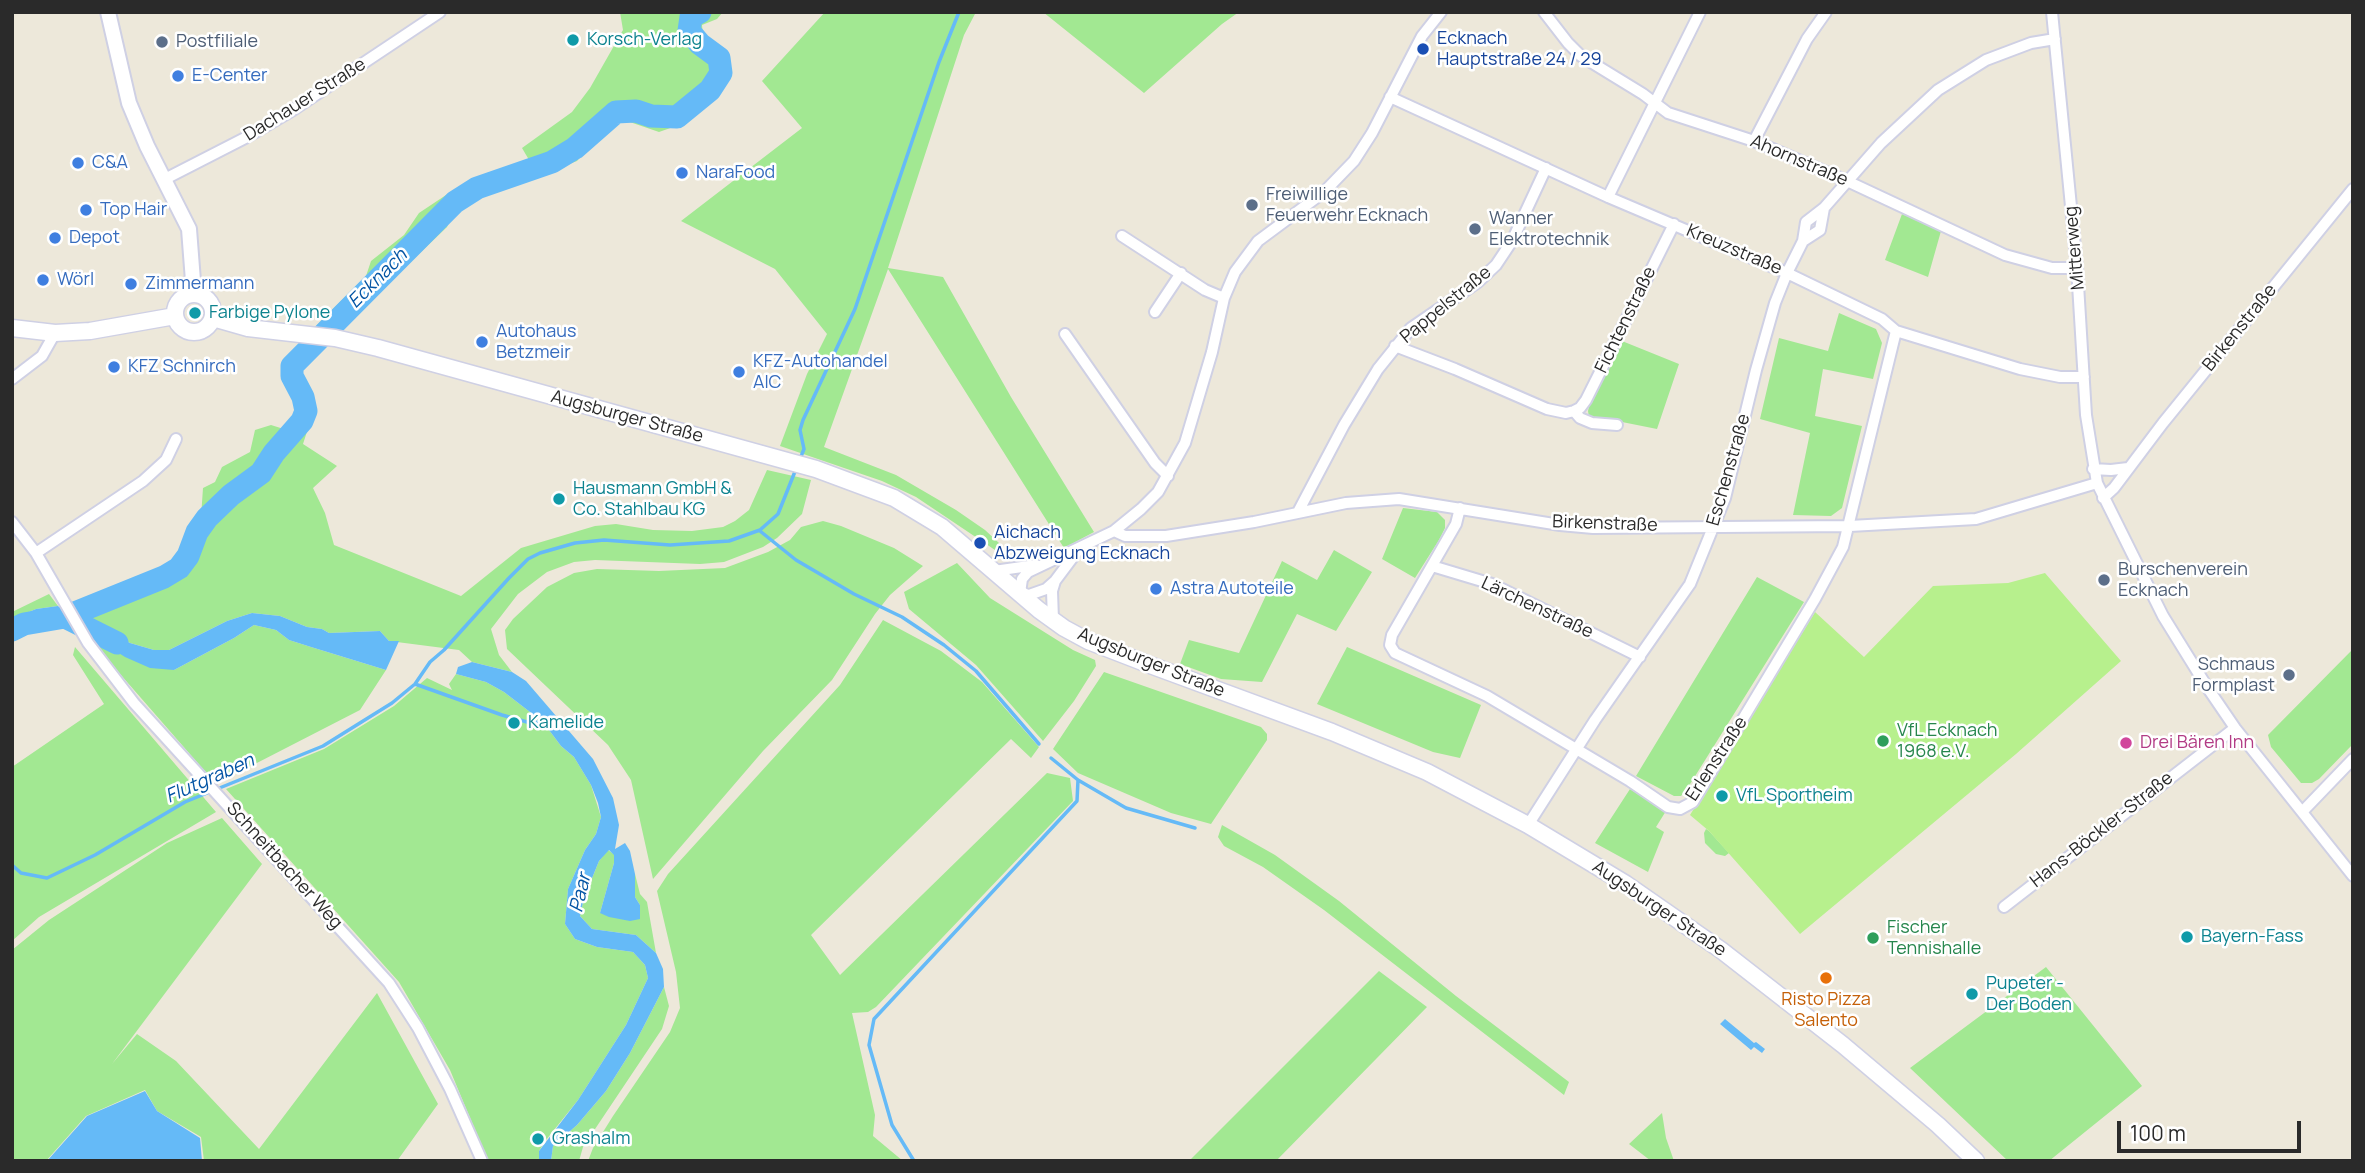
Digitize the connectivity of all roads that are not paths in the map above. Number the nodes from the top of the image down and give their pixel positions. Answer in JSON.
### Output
{"nodes":[{"id":1,"x":108,"y":12,"type":"edge"},
{"id":2,"x":440,"y":12,"type":"edge"},
{"id":3,"x":1441,"y":12,"type":"edge"},
{"id":4,"x":1544,"y":12,"type":"edge"},
{"id":5,"x":1700,"y":12,"type":"edge"},
{"id":6,"x":1826,"y":12,"type":"edge"},
{"id":7,"x":2052,"y":12,"type":"edge"},
{"id":8,"x":2055,"y":39,"type":"junction"},
{"id":9,"x":1390,"y":97,"type":"junction"},
{"id":10,"x":1654,"y":104,"type":"junction"},
{"id":11,"x":1754,"y":141,"type":"junction"},
{"id":12,"x":1546,"y":168,"type":"junction"},
{"id":13,"x":165,"y":178,"type":"junction"},
{"id":14,"x":1847,"y":181,"type":"junction"},
{"id":15,"x":2353,"y":189,"type":"edge"},
{"id":16,"x":1608,"y":197,"type":"junction"},
{"id":17,"x":1674,"y":224,"type":"junction"},
{"id":18,"x":1122,"y":236,"type":"dead end"},
{"id":19,"x":2077,"y":268,"type":"junction"},
{"id":20,"x":1181,"y":273,"type":"junction"},
{"id":21,"x":1787,"y":273,"type":"junction"},
{"id":22,"x":194,"y":294,"type":"junction"},
{"id":23,"x":1224,"y":298,"type":"junction"},
{"id":24,"x":1154,"y":312,"type":"dead end"},
{"id":25,"x":175,"y":316,"type":"junction"},
{"id":26,"x":214,"y":318,"type":"junction"},
{"id":27,"x":12,"y":328,"type":"edge"},
{"id":28,"x":1896,"y":331,"type":"junction"},
{"id":29,"x":55,"y":333,"type":"junction"},
{"id":30,"x":1065,"y":334,"type":"dead end"},
{"id":31,"x":1395,"y":346,"type":"junction"},
{"id":32,"x":2084,"y":377,"type":"junction"},
{"id":33,"x":12,"y":379,"type":"edge"},
{"id":34,"x":1574,"y":411,"type":"junction"},
{"id":35,"x":1617,"y":425,"type":"dead end"},
{"id":36,"x":176,"y":439,"type":"dead end"},
{"id":37,"x":2128,"y":468,"type":"junction"},
{"id":38,"x":2093,"y":469,"type":"junction"},
{"id":39,"x":1168,"y":477,"type":"junction"},
{"id":40,"x":2096,"y":483,"type":"junction"},
{"id":41,"x":2103,"y":498,"type":"junction"},
{"id":42,"x":1460,"y":508,"type":"junction"},
{"id":43,"x":1298,"y":512,"type":"junction"},
{"id":44,"x":12,"y":522,"type":"edge"},
{"id":45,"x":1850,"y":526,"type":"junction"},
{"id":46,"x":1714,"y":527,"type":"junction"},
{"id":47,"x":1114,"y":531,"type":"junction"},
{"id":48,"x":1079,"y":549,"type":"junction"},
{"id":49,"x":36,"y":553,"type":"junction"},
{"id":50,"x":1042,"y":564,"type":"junction"},
{"id":51,"x":1432,"y":566,"type":"junction"},
{"id":52,"x":994,"y":571,"type":"junction"},
{"id":53,"x":1055,"y":582,"type":"junction"},
{"id":54,"x":1020,"y":593,"type":"junction"},
{"id":55,"x":1053,"y":620,"type":"junction"},
{"id":56,"x":1640,"y":657,"type":"junction"},
{"id":57,"x":2235,"y":728,"type":"junction"},
{"id":58,"x":1576,"y":750,"type":"junction"},
{"id":59,"x":2353,"y":759,"type":"edge"},
{"id":60,"x":2303,"y":811,"type":"junction"},
{"id":61,"x":1528,"y":825,"type":"junction"},
{"id":62,"x":2353,"y":876,"type":"edge"},
{"id":63,"x":2004,"y":907,"type":"dead end"},
{"id":64,"x":482,"y":1161,"type":"edge"},
{"id":65,"x":1976,"y":1161,"type":"edge"}],
"edges":[{"from":1,"to":13,"type":"street"},
{"from":2,"to":13,"type":"street","name":"Dachauer Straße"},
{"from":3,"to":9,"type":"street"},
{"from":4,"to":10,"type":"street","name":"Ahornstraße"},
{"from":5,"to":10,"type":"street"},
{"from":6,"to":11,"type":"street"},
{"from":7,"to":8,"type":"street","name":"Mitterweg"},
{"from":8,"to":14,"type":"street","name":"Eschenstraße"},
{"from":8,"to":19,"type":"street","name":"Mitterweg"},
{"from":9,"to":12,"type":"street","name":"Kreuzstraße"},
{"from":9,"to":23,"type":"street"},
{"from":10,"to":11,"type":"street","name":"Ahornstraße"},
{"from":10,"to":16,"type":"street"},
{"from":11,"to":14,"type":"street","name":"Ahornstraße"},
{"from":12,"to":16,"type":"street","name":"Kreuzstraße"},
{"from":12,"to":31,"type":"street","name":"Pappelstraße"},
{"from":13,"to":22,"type":"street"},
{"from":14,"to":19,"type":"street","name":"Ahornstraße"},
{"from":14,"to":21,"type":"street","name":"Eschenstraße"},
{"from":15,"to":37,"type":"street","name":"Birkenstraße"},
{"from":16,"to":17,"type":"street","name":"Kreuzstraße"},
{"from":17,"to":21,"type":"street","name":"Kreuzstraße"},
{"from":17,"to":34,"type":"street","name":"Fichtenstraße"},
{"from":18,"to":20,"type":"street"},
{"from":19,"to":32,"type":"street","name":"Mitterweg"},
{"from":20,"to":23,"type":"street"},
{"from":20,"to":24,"type":"street"},
{"from":21,"to":28,"type":"street","name":"Kreuzstraße"},
{"from":21,"to":46,"type":"street","name":"Eschenstraße"},
{"from":22,"to":25,"type":"main road"},
{"from":22,"to":26,"type":"main road"},
{"from":23,"to":39,"type":"street"},
{"from":25,"to":26,"type":"main road"},
{"from":25,"to":29,"type":"main road"},
{"from":26,"to":52,"type":"main road","name":"Augsburger Straße"},
{"from":27,"to":29,"type":"main road"},
{"from":28,"to":32,"type":"street","name":"Kreuzstraße"},
{"from":28,"to":45,"type":"street","name":"Erlenstraße"},
{"from":29,"to":33,"type":"street"},
{"from":30,"to":39,"type":"street"},
{"from":31,"to":34,"type":"street"},
{"from":31,"to":43,"type":"street","name":"Pappelstraße"},
{"from":32,"to":38,"type":"street","name":"Mitterweg"},
{"from":34,"to":35,"type":"street"},
{"from":36,"to":49,"type":"street"},
{"from":37,"to":38,"type":"street"},
{"from":37,"to":41,"type":"street","name":"Birkenstraße"},
{"from":38,"to":40,"type":"street","name":"Mitterweg"},
{"from":39,"to":47,"type":"street"},
{"from":40,"to":41,"type":"street","name":"Mitterweg"},
{"from":40,"to":45,"type":"street","name":"Birkenstraße"},
{"from":41,"to":57,"type":"street","name":"Mitterweg"},
{"from":42,"to":43,"type":"street","name":"Birkenstraße"},
{"from":42,"to":46,"type":"street","name":"Birkenstraße"},
{"from":42,"to":51,"type":"street","name":"Erlenstraße"},
{"from":43,"to":47,"type":"street","name":"Birkenstraße"},
{"from":44,"to":49,"type":"street","name":"Schneitbacher Weg"},
{"from":45,"to":46,"type":"street","name":"Birkenstraße"},
{"from":45,"to":58,"type":"street","name":"Erlenstraße"},
{"from":46,"to":56,"type":"street","name":"Eschenstraße"},
{"from":47,"to":48,"type":"street"},
{"from":48,"to":50,"type":"street"},
{"from":48,"to":53,"type":"street"},
{"from":49,"to":64,"type":"street","name":"Schneitbacher Weg"},
{"from":50,"to":52,"type":"street"},
{"from":50,"to":54,"type":"street"},
{"from":51,"to":56,"type":"street","name":"Lärchenstraße"},
{"from":51,"to":58,"type":"street","name":"Erlenstraße"},
{"from":52,"to":54,"type":"main road","name":"Augsburger Straße"},
{"from":53,"to":54,"type":"street"},
{"from":53,"to":55,"type":"street"},
{"from":54,"to":55,"type":"main road","name":"Augsburger Straße"},
{"from":55,"to":61,"type":"main road","name":"Augsburger Straße"},
{"from":56,"to":58,"type":"street","name":"Eschenstraße"},
{"from":57,"to":60,"type":"street","name":"Mitterweg"},
{"from":57,"to":63,"type":"street","name":"Hans-Böckler-Straße"},
{"from":58,"to":61,"type":"street","name":"Eschenstraße"},
{"from":59,"to":60,"type":"street"},
{"from":60,"to":62,"type":"street","name":"Mitterweg"},
{"from":61,"to":65,"type":"main road","name":"Augsburger Straße"}]}
